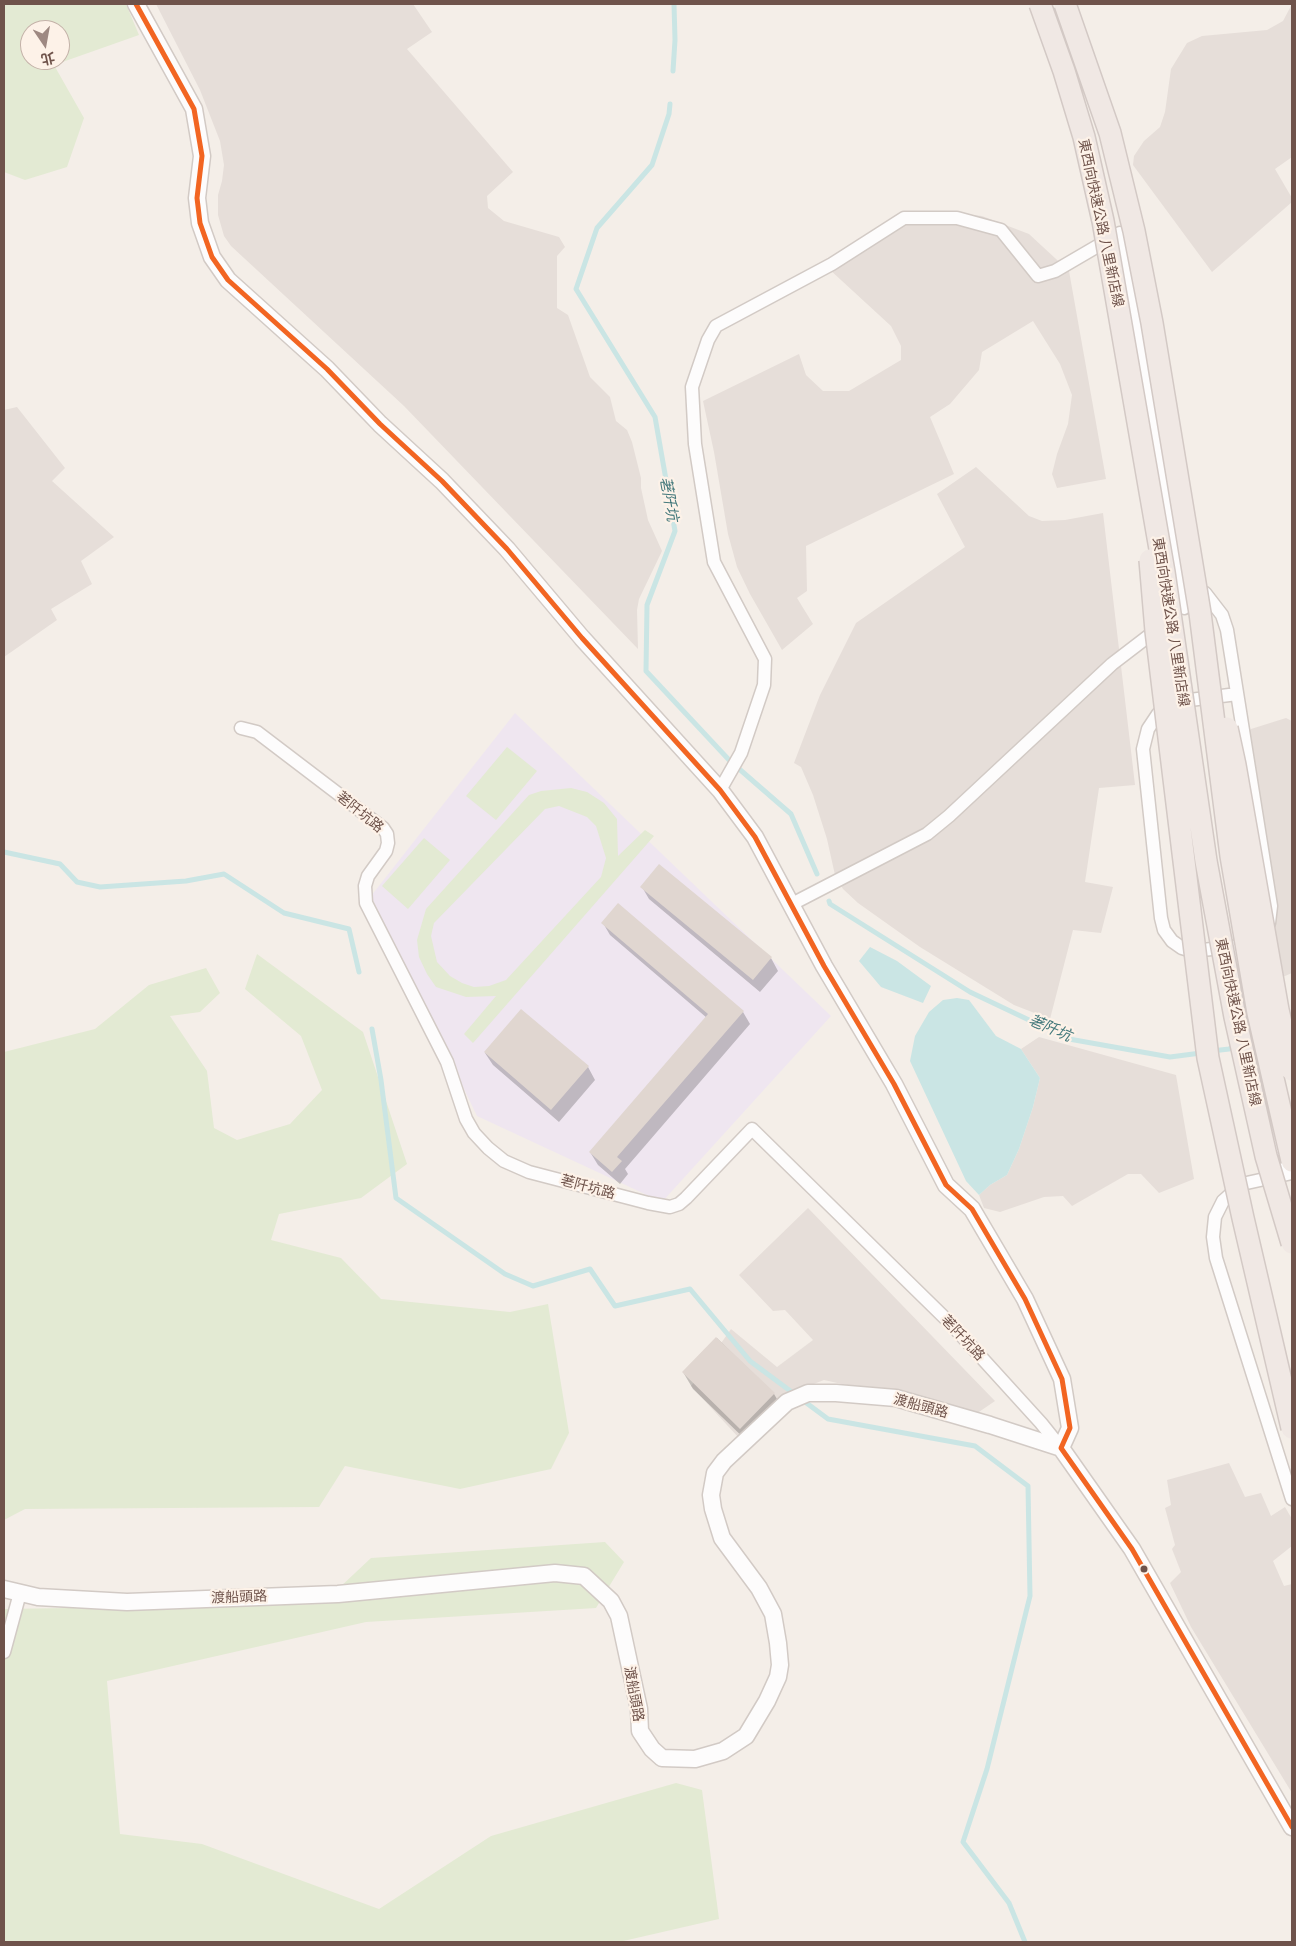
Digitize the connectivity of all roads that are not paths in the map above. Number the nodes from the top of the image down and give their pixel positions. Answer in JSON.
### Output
{"nodes":[{"id":1,"x":136,"y":4,"type":"edge"},
{"id":2,"x":1040,"y":4,"type":"edge"},
{"id":3,"x":1065,"y":4,"type":"edge"},
{"id":4,"x":1146,"y":470,"type":"junction"},
{"id":5,"x":1192,"y":611,"type":"junction"},
{"id":6,"x":1237,"y":694,"type":"junction"},
{"id":7,"x":241,"y":728,"type":"dead end"},
{"id":8,"x":720,"y":790,"type":"junction"},
{"id":9,"x":790,"y":905,"type":"junction"},
{"id":10,"x":1234,"y":947,"type":"junction"},
{"id":11,"x":1292,"y":1070,"type":"edge"},
{"id":12,"x":1289,"y":1169,"type":"edge"},
{"id":13,"x":1292,"y":1244,"type":"edge"},
{"id":14,"x":1292,"y":1428,"type":"edge"},
{"id":15,"x":1061,"y":1448,"type":"junction"},
{"id":16,"x":1292,"y":1499,"type":"edge"},
{"id":17,"x":4,"y":1589,"type":"edge"},
{"id":18,"x":20,"y":1593,"type":"junction"},
{"id":19,"x":4,"y":1652,"type":"edge"},
{"id":20,"x":1292,"y":1827,"type":"edge"}],
"edges":[{"from":1,"to":8,"type":"street"},
{"from":2,"to":4,"type":"highway","name":"東西向快速公路 八里新店線","bridge":true},
{"from":3,"to":5,"type":"highway","name":"東西向快速公路 八里新店線","bridge":true},
{"from":4,"to":13,"type":"highway","name":"東西向快速公路 八里新店線","bridge":true},
{"from":4,"to":14,"type":"highway","bridge":true},
{"from":5,"to":6,"type":"street"},
{"from":5,"to":8,"type":"street"},
{"from":5,"to":9,"type":"street"},
{"from":5,"to":11,"type":"highway","bridge":true},
{"from":5,"to":12,"type":"highway","name":"東西向快速公路 八里新店線","bridge":true},
{"from":6,"to":10,"type":"street"},
{"from":6,"to":10,"type":"street"},
{"from":7,"to":15,"type":"street","name":"荖阡坑路"},
{"from":8,"to":9,"type":"street"},
{"from":9,"to":15,"type":"street"},
{"from":10,"to":12,"type":"street"},
{"from":12,"to":16,"type":"street"},
{"from":15,"to":18,"type":"street","name":"渡船頭路"},
{"from":15,"to":20,"type":"street","name":"荖阡坑路"},
{"from":17,"to":18,"type":"street","name":"渡船頭路"},
{"from":18,"to":19,"type":"street"}]}
